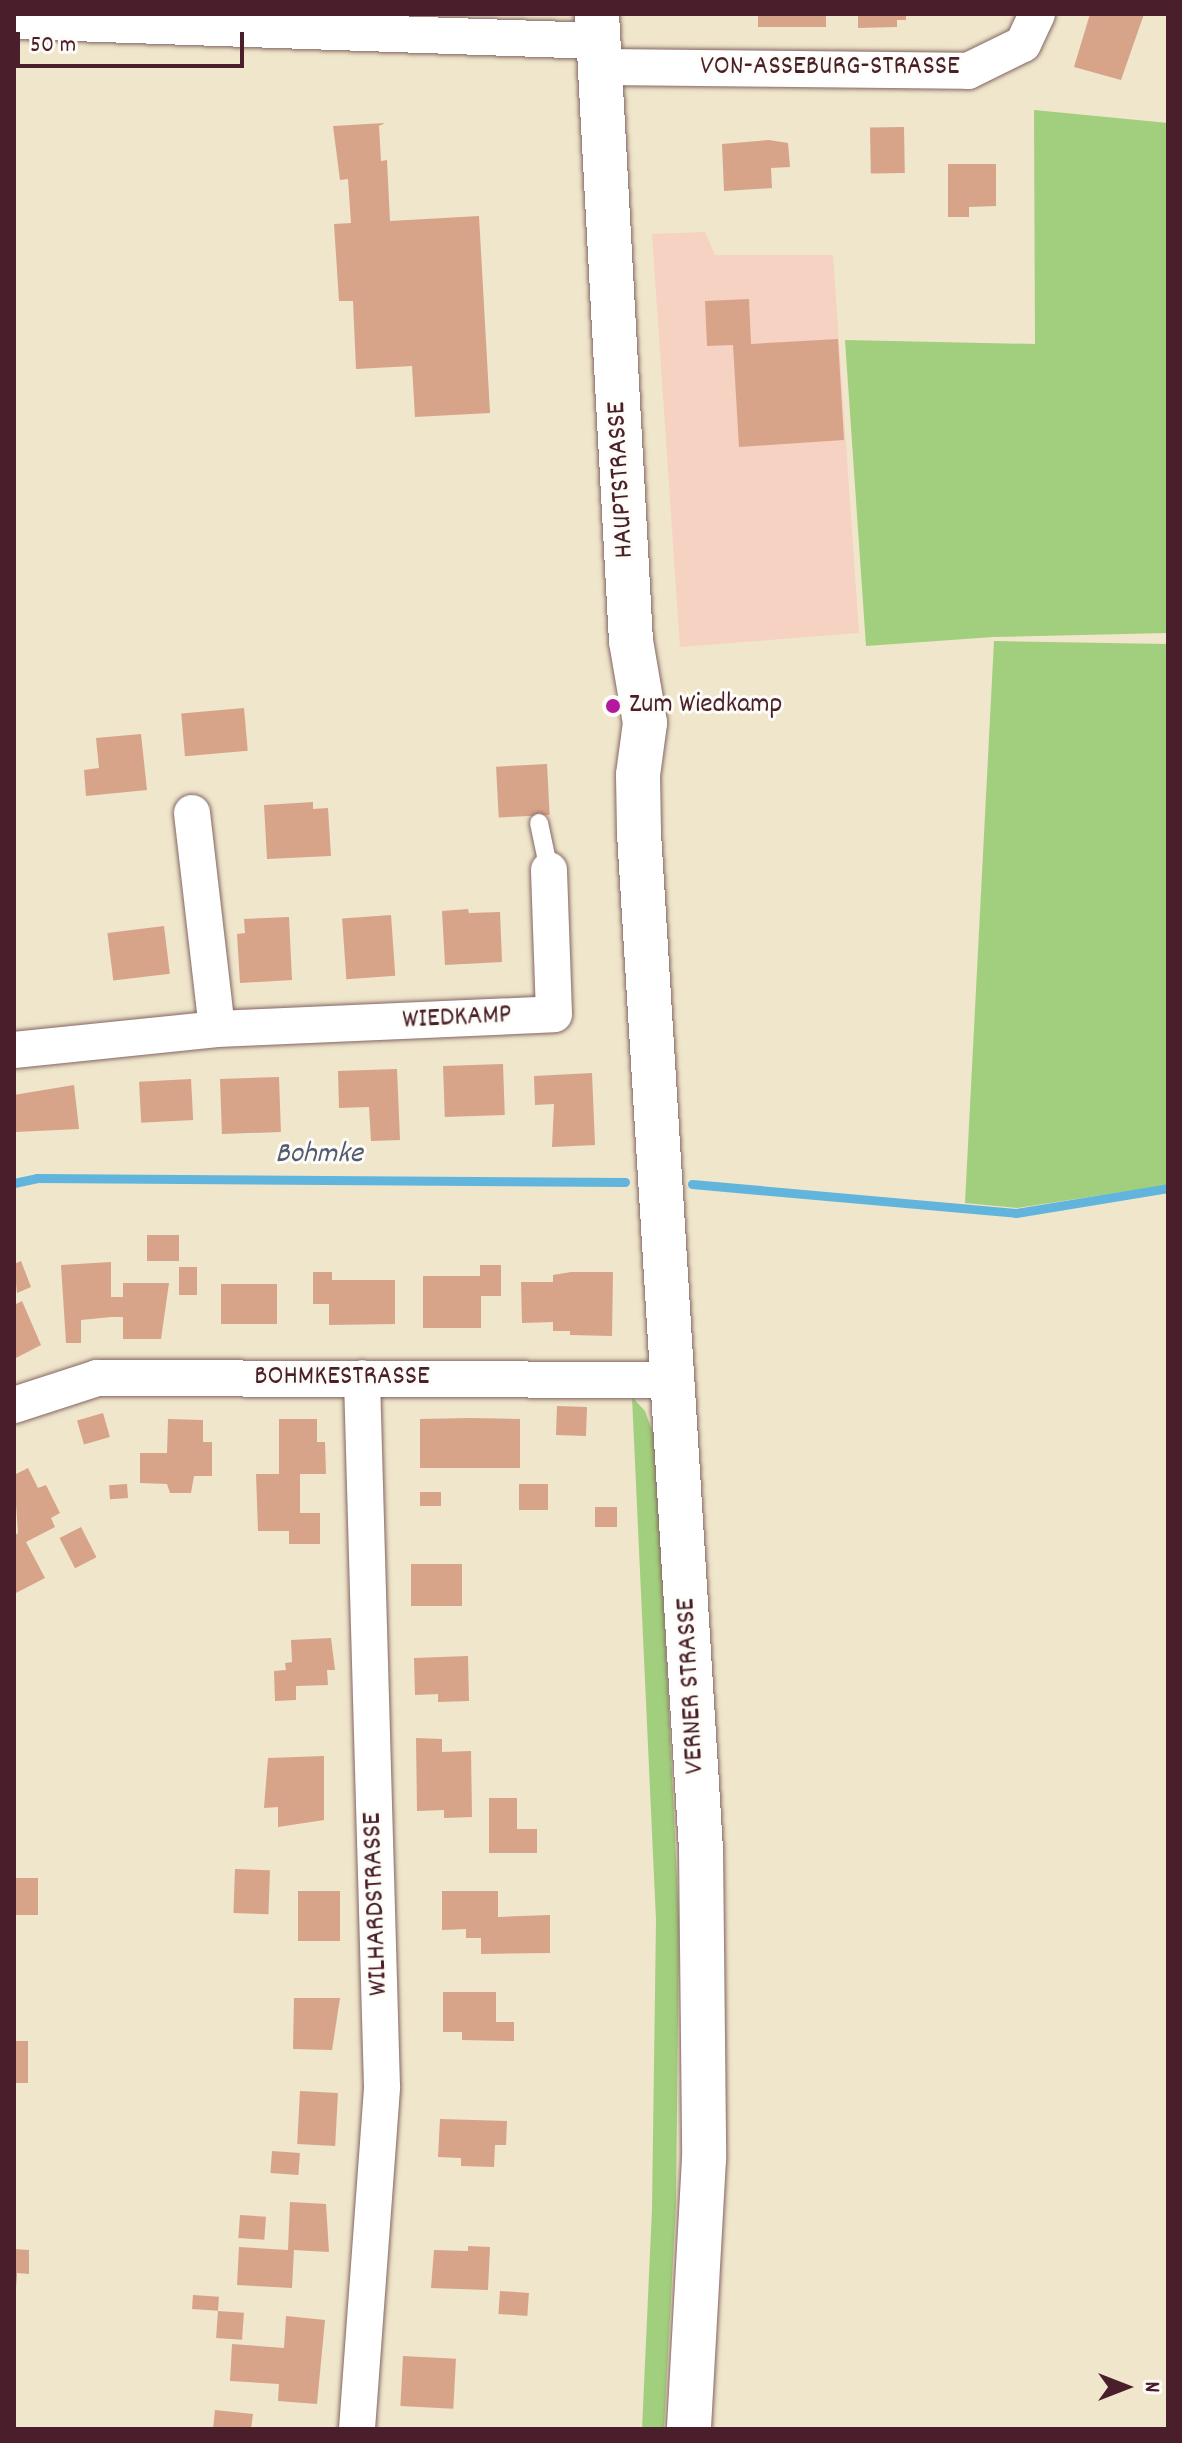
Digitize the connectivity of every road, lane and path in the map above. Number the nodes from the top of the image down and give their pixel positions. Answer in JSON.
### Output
{"nodes":[{"id":1,"x":1037,"y":14,"type":"edge"},
{"id":2,"x":14,"y":21,"type":"edge"},
{"id":3,"x":598,"y":40,"type":"edge"},
{"id":4,"x":192,"y":813,"type":"dead end"},
{"id":5,"x":539,"y":823,"type":"dead end"},
{"id":6,"x":549,"y":870,"type":"joint"},
{"id":7,"x":649,"y":943,"type":"joint"},
{"id":8,"x":217,"y":1029,"type":"junction"},
{"id":9,"x":14,"y":1050,"type":"edge"},
{"id":10,"x":362,"y":1378,"type":"junction"},
{"id":11,"x":675,"y":1380,"type":"junction"},
{"id":12,"x":14,"y":1405,"type":"edge"},
{"id":13,"x":357,"y":2429,"type":"edge"},
{"id":14,"x":689,"y":2429,"type":"edge"}],
"edges":[{"from":1,"to":3,"type":"street","name":"VON-ASSEBURG-STRASSE"},
{"from":2,"to":3,"type":"street","name":"VON-ASSEBURG-STRASSE"},
{"from":3,"to":7,"type":"main road","name":"HAUPTSTRASSE"},
{"from":4,"to":8,"type":"street"},
{"from":5,"to":6,"type":"lane"},
{"from":6,"to":8,"type":"street","name":"WIEDKAMP"},
{"from":7,"to":11,"type":"main road","name":"VERNER STRASSE"},
{"from":8,"to":9,"type":"street","name":"WIEDKAMP"},
{"from":10,"to":11,"type":"street","name":"BOHMKESTRASSE"},
{"from":10,"to":12,"type":"street","name":"BOHMKESTRASSE"},
{"from":10,"to":13,"type":"street","name":"WILHARDSTRASSE"},
{"from":11,"to":14,"type":"main road","name":"VERNER STRASSE"}]}
